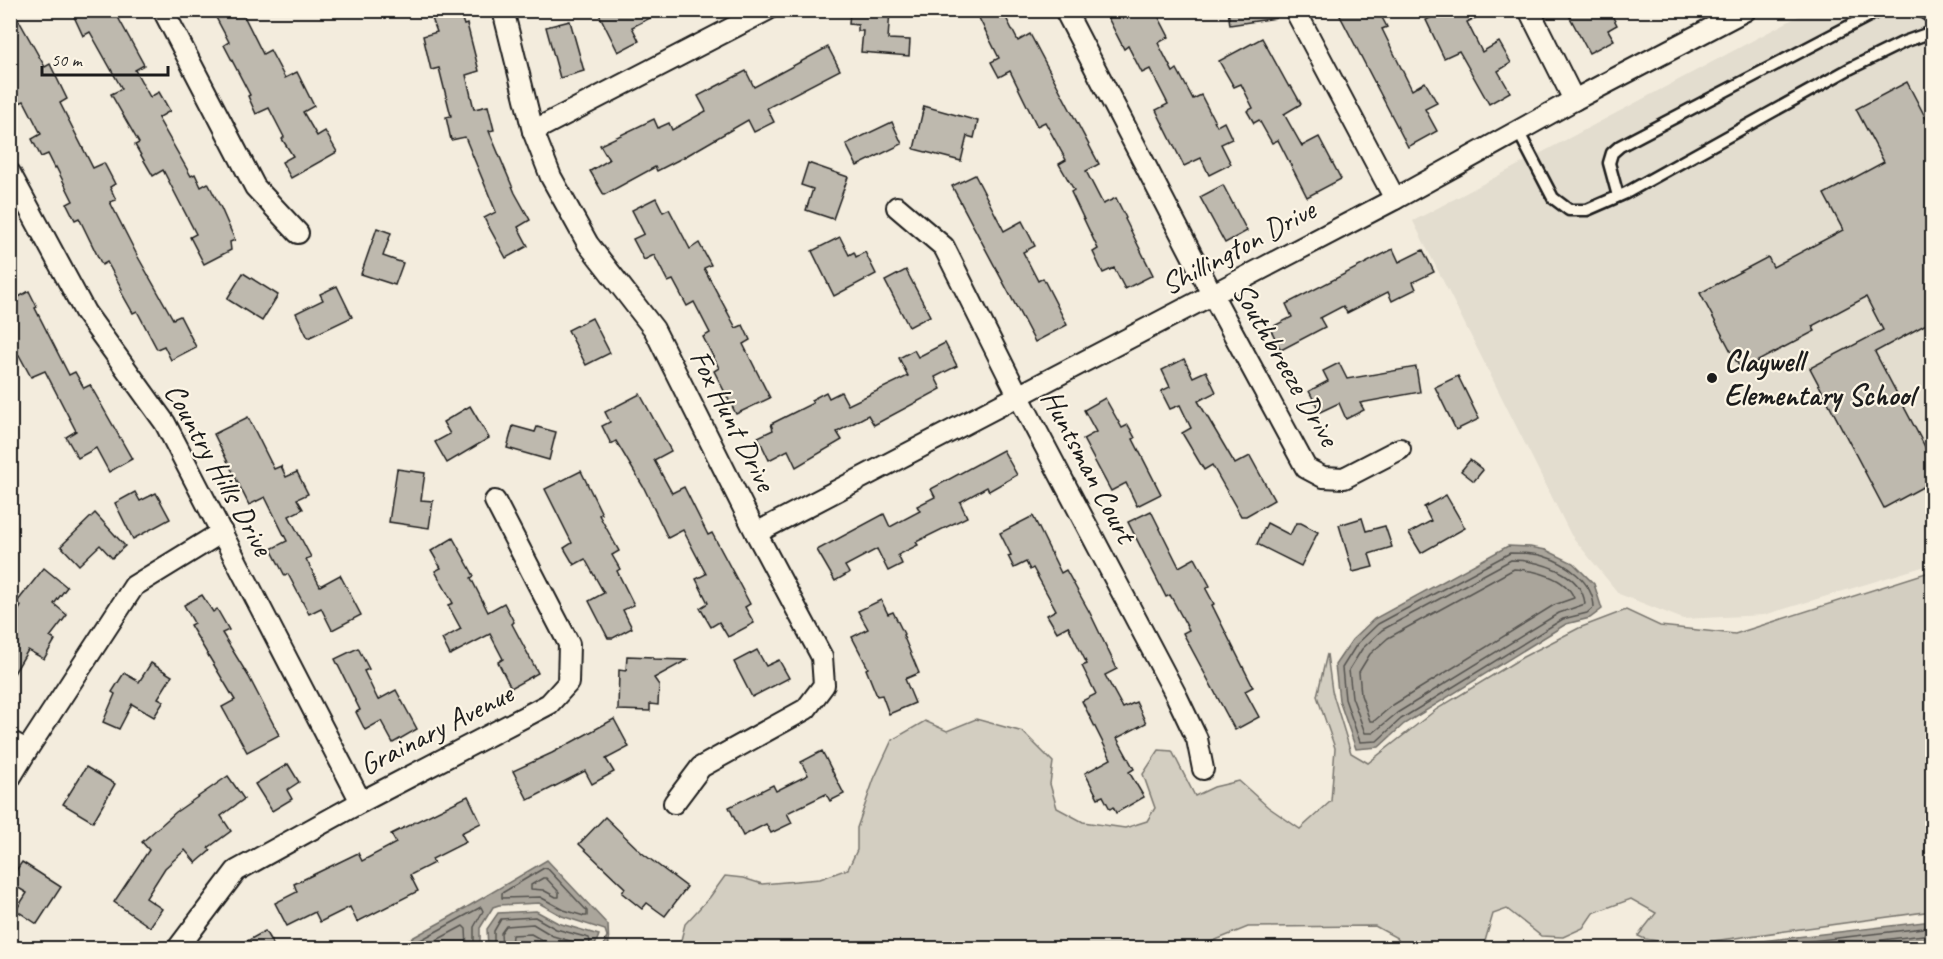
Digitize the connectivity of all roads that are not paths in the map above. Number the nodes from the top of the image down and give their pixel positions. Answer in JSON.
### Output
{"nodes":[{"id":1,"x":163,"y":10,"type":"edge"},
{"id":2,"x":503,"y":10,"type":"edge"},
{"id":3,"x":767,"y":10,"type":"edge"},
{"id":4,"x":1065,"y":10,"type":"edge"},
{"id":5,"x":1295,"y":10,"type":"edge"},
{"id":6,"x":1529,"y":10,"type":"edge"},
{"id":7,"x":1746,"y":10,"type":"edge"},
{"id":8,"x":1880,"y":10,"type":"edge"},
{"id":9,"x":1920,"y":10,"type":"edge"},
{"id":10,"x":1932,"y":18,"type":"edge"},
{"id":11,"x":1932,"y":32,"type":"edge"},
{"id":12,"x":1574,"y":100,"type":"junction"},
{"id":13,"x":533,"y":131,"type":"junction"},
{"id":14,"x":1518,"y":131,"type":"junction"},
{"id":15,"x":10,"y":173,"type":"edge"},
{"id":16,"x":1618,"y":196,"type":"junction"},
{"id":17,"x":1395,"y":199,"type":"junction"},
{"id":18,"x":897,"y":207,"type":"dead end"},
{"id":19,"x":298,"y":233,"type":"dead end"},
{"id":20,"x":1212,"y":294,"type":"junction"},
{"id":21,"x":1019,"y":397,"type":"junction"},
{"id":22,"x":1400,"y":449,"type":"dead end"},
{"id":23,"x":495,"y":501,"type":"dead end"},
{"id":24,"x":222,"y":532,"type":"junction"},
{"id":25,"x":756,"y":533,"type":"junction"},
{"id":26,"x":19,"y":745,"type":"edge"},
{"id":27,"x":1203,"y":769,"type":"dead end"},
{"id":28,"x":10,"y":778,"type":"edge"},
{"id":29,"x":361,"y":802,"type":"junction"},
{"id":30,"x":674,"y":803,"type":"dead end"},
{"id":31,"x":178,"y":948,"type":"edge"}],
"edges":[{"from":1,"to":19,"type":"street"},
{"from":2,"to":13,"type":"street","name":"Fox Hunt Drive"},
{"from":3,"to":13,"type":"street"},
{"from":4,"to":20,"type":"street","name":"Southbreeze Drive"},
{"from":5,"to":17,"type":"street"},
{"from":6,"to":12,"type":"street"},
{"from":7,"to":12,"type":"street","name":"Shillington Drive"},
{"from":8,"to":16,"type":"lane"},
{"from":9,"to":10,"type":"lane"},
{"from":11,"to":16,"type":"lane"},
{"from":12,"to":14,"type":"street","name":"Shillington Drive"},
{"from":13,"to":25,"type":"street","name":"Fox Hunt Drive"},
{"from":14,"to":16,"type":"lane"},
{"from":14,"to":17,"type":"street","name":"Shillington Drive"},
{"from":15,"to":24,"type":"street","name":"Country Hills Drive"},
{"from":17,"to":20,"type":"street","name":"Shillington Drive"},
{"from":18,"to":21,"type":"street","name":"Huntsman Court"},
{"from":20,"to":21,"type":"street","name":"Shillington Drive"},
{"from":20,"to":22,"type":"street","name":"Southbreeze Drive"},
{"from":21,"to":25,"type":"street","name":"Shillington Drive"},
{"from":21,"to":27,"type":"street","name":"Huntsman Court"},
{"from":23,"to":29,"type":"street","name":"Grainary Avenue"},
{"from":24,"to":26,"type":"street"},
{"from":24,"to":29,"type":"street","name":"Country Hills Drive"},
{"from":25,"to":30,"type":"street","name":"Fox Hunt Drive"},
{"from":26,"to":28,"type":"street"},
{"from":29,"to":31,"type":"street","name":"Grainary Avenue"}]}
